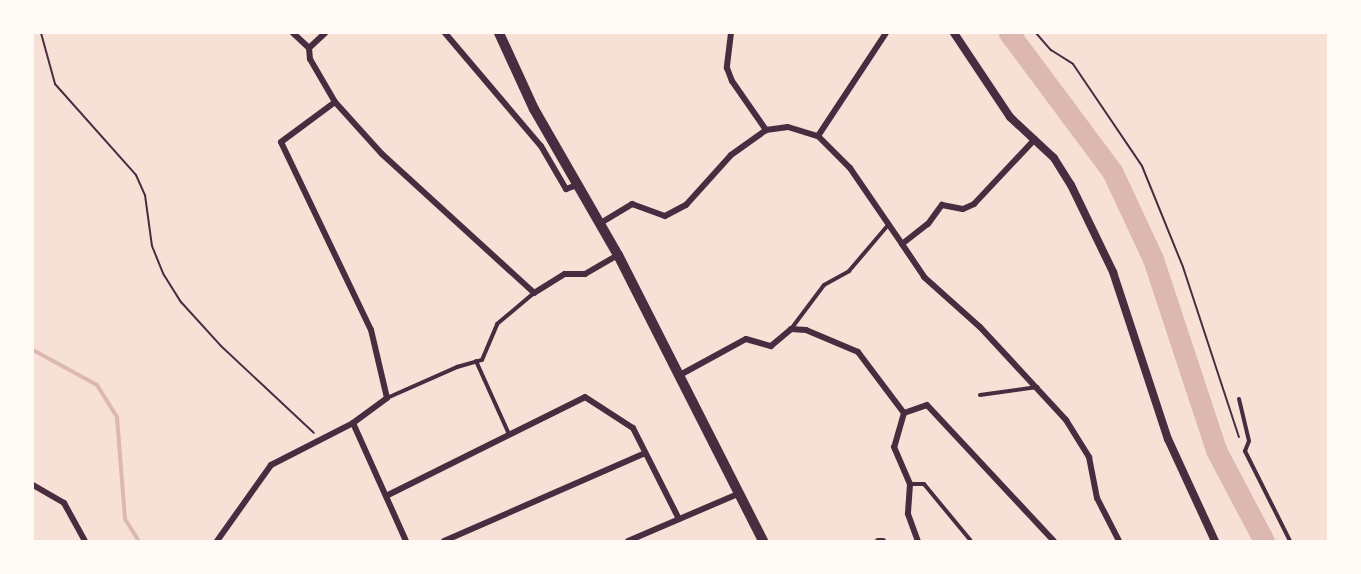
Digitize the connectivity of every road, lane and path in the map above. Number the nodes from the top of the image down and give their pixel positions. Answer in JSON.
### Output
{"nodes":[{"id":1,"x":41,"y":33,"type":"edge"},
{"id":2,"x":293,"y":33,"type":"edge"},
{"id":3,"x":325,"y":33,"type":"edge"},
{"id":4,"x":445,"y":33,"type":"edge"},
{"id":5,"x":500,"y":33,"type":"edge"},
{"id":6,"x":731,"y":33,"type":"edge"},
{"id":7,"x":886,"y":33,"type":"edge"},
{"id":8,"x":954,"y":33,"type":"edge"},
{"id":9,"x":1036,"y":33,"type":"edge"},
{"id":10,"x":309,"y":48,"type":"junction"},
{"id":11,"x":335,"y":102,"type":"junction"},
{"id":12,"x":766,"y":130,"type":"junction"},
{"id":13,"x":818,"y":136,"type":"junction"},
{"id":14,"x":1035,"y":139,"type":"junction"},
{"id":15,"x":577,"y":185,"type":"junction"},
{"id":16,"x":890,"y":224,"type":"junction"},
{"id":17,"x":599,"y":225,"type":"junction"},
{"id":18,"x":902,"y":244,"type":"junction"},
{"id":19,"x":618,"y":255,"type":"junction"},
{"id":20,"x":534,"y":294,"type":"junction"},
{"id":21,"x":792,"y":329,"type":"junction"},
{"id":22,"x":476,"y":361,"type":"junction"},
{"id":23,"x":678,"y":376,"type":"junction"},
{"id":24,"x":1038,"y":387,"type":"junction"},
{"id":25,"x":980,"y":395,"type":"dead end"},
{"id":26,"x":387,"y":398,"type":"junction"},
{"id":27,"x":1239,"y":399,"type":"dead end"},
{"id":28,"x":904,"y":413,"type":"junction"},
{"id":29,"x":352,"y":423,"type":"junction"},
{"id":30,"x":510,"y":435,"type":"junction"},
{"id":31,"x":320,"y":439,"type":"junction"},
{"id":32,"x":1245,"y":451,"type":"junction"},
{"id":33,"x":645,"y":453,"type":"junction"},
{"id":34,"x":910,"y":484,"type":"junction"},
{"id":35,"x":33,"y":485,"type":"edge"},
{"id":36,"x":740,"y":493,"type":"junction"},
{"id":37,"x":386,"y":496,"type":"junction"},
{"id":38,"x":679,"y":519,"type":"junction"},
{"id":39,"x":641,"y":538,"type":"edge"},
{"id":40,"x":85,"y":541,"type":"edge"},
{"id":41,"x":217,"y":541,"type":"edge"},
{"id":42,"x":406,"y":541,"type":"edge"},
{"id":43,"x":444,"y":541,"type":"edge"},
{"id":44,"x":628,"y":541,"type":"edge"},
{"id":45,"x":763,"y":541,"type":"edge"},
{"id":46,"x":878,"y":541,"type":"edge"},
{"id":47,"x":883,"y":541,"type":"edge"},
{"id":48,"x":918,"y":541,"type":"edge"},
{"id":49,"x":971,"y":541,"type":"edge"},
{"id":50,"x":1054,"y":541,"type":"edge"},
{"id":51,"x":1119,"y":541,"type":"edge"},
{"id":52,"x":1215,"y":541,"type":"edge"},
{"id":53,"x":1290,"y":541,"type":"edge"}],
"edges":[{"from":1,"to":31,"type":"path"},
{"from":2,"to":10,"type":"street"},
{"from":3,"to":10,"type":"street"},
{"from":4,"to":15,"type":"street"},
{"from":5,"to":15,"type":"main road"},
{"from":6,"to":12,"type":"street"},
{"from":7,"to":13,"type":"street"},
{"from":8,"to":14,"type":"street"},
{"from":9,"to":32,"type":"path"},
{"from":10,"to":11,"type":"street"},
{"from":11,"to":20,"type":"street"},
{"from":11,"to":26,"type":"street"},
{"from":12,"to":13,"type":"street"},
{"from":12,"to":17,"type":"street"},
{"from":13,"to":16,"type":"street"},
{"from":14,"to":18,"type":"street"},
{"from":14,"to":52,"type":"street"},
{"from":15,"to":17,"type":"main road"},
{"from":16,"to":18,"type":"street"},
{"from":16,"to":21,"type":"lane"},
{"from":17,"to":19,"type":"main road"},
{"from":18,"to":24,"type":"street"},
{"from":19,"to":20,"type":"street"},
{"from":19,"to":23,"type":"main road"},
{"from":20,"to":22,"type":"lane"},
{"from":21,"to":23,"type":"street"},
{"from":21,"to":28,"type":"street"},
{"from":22,"to":26,"type":"lane"},
{"from":22,"to":30,"type":"lane"},
{"from":23,"to":36,"type":"main road"},
{"from":24,"to":25,"type":"lane"},
{"from":24,"to":51,"type":"street"},
{"from":26,"to":29,"type":"street"},
{"from":27,"to":32,"type":"lane"},
{"from":28,"to":34,"type":"street"},
{"from":28,"to":50,"type":"street"},
{"from":29,"to":31,"type":"street"},
{"from":29,"to":37,"type":"street"},
{"from":30,"to":33,"type":"street"},
{"from":30,"to":37,"type":"street"},
{"from":31,"to":41,"type":"street"},
{"from":32,"to":53,"type":"lane"},
{"from":33,"to":38,"type":"street"},
{"from":33,"to":43,"type":"street"},
{"from":34,"to":48,"type":"street"},
{"from":34,"to":49,"type":"lane"},
{"from":35,"to":40,"type":"street"},
{"from":36,"to":38,"type":"street"},
{"from":36,"to":45,"type":"main road"},
{"from":37,"to":42,"type":"street"},
{"from":38,"to":39,"type":"street"},
{"from":39,"to":44,"type":"street"},
{"from":46,"to":47,"type":"street"}]}
